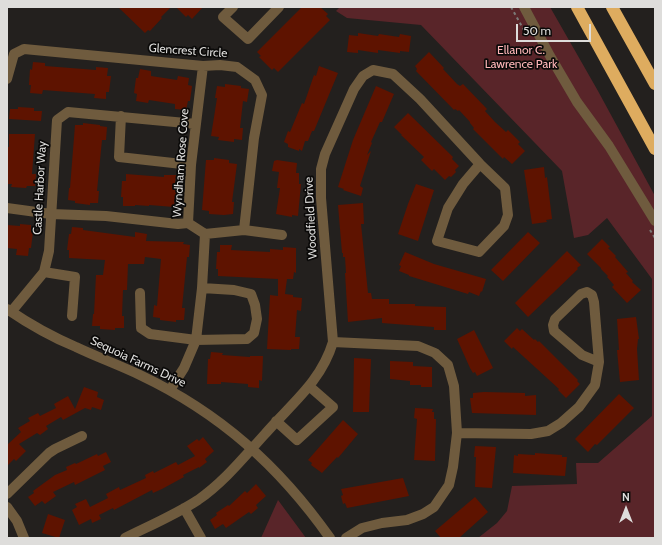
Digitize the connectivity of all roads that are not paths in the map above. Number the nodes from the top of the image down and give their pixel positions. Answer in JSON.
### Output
{"nodes":[{"id":1,"x":233,"y":7,"type":"edge"},
{"id":2,"x":279,"y":7,"type":"edge"},
{"id":3,"x":524,"y":7,"type":"edge"},
{"id":4,"x":577,"y":7,"type":"edge"},
{"id":5,"x":612,"y":7,"type":"edge"},
{"id":6,"x":203,"y":66,"type":"junction"},
{"id":7,"x":7,"y":79,"type":"edge"},
{"id":8,"x":655,"y":84,"type":"edge"},
{"id":9,"x":121,"y":116,"type":"junction"},
{"id":10,"x":196,"y":124,"type":"junction"},
{"id":11,"x":655,"y":149,"type":"edge"},
{"id":12,"x":480,"y":164,"type":"junction"},
{"id":13,"x":191,"y":165,"type":"junction"},
{"id":14,"x":7,"y":208,"type":"edge"},
{"id":15,"x":51,"y":214,"type":"junction"},
{"id":16,"x":655,"y":221,"type":"edge"},
{"id":17,"x":188,"y":223,"type":"junction"},
{"id":18,"x":244,"y":230,"type":"junction"},
{"id":19,"x":205,"y":234,"type":"junction"},
{"id":20,"x":282,"y":235,"type":"dead end"},
{"id":21,"x":44,"y":272,"type":"junction"},
{"id":22,"x":202,"y":288,"type":"junction"},
{"id":23,"x":140,"y":293,"type":"dead end"},
{"id":24,"x":9,"y":311,"type":"edge"},
{"id":25,"x":72,"y":316,"type":"dead end"},
{"id":26,"x":196,"y":340,"type":"junction"},
{"id":27,"x":333,"y":342,"type":"junction"},
{"id":28,"x":599,"y":362,"type":"junction"},
{"id":29,"x":310,"y":386,"type":"junction"},
{"id":30,"x":170,"y":390,"type":"junction"},
{"id":31,"x":276,"y":421,"type":"junction"},
{"id":32,"x":457,"y":434,"type":"junction"},
{"id":33,"x":82,"y":436,"type":"dead end"},
{"id":34,"x":252,"y":448,"type":"junction"},
{"id":35,"x":7,"y":494,"type":"edge"},
{"id":36,"x":7,"y":507,"type":"edge"},
{"id":37,"x":184,"y":508,"type":"junction"},
{"id":38,"x":24,"y":538,"type":"edge"},
{"id":39,"x":125,"y":538,"type":"edge"},
{"id":40,"x":201,"y":538,"type":"edge"},
{"id":41,"x":330,"y":538,"type":"edge"},
{"id":42,"x":346,"y":538,"type":"edge"}],
"edges":[{"from":1,"to":2,"type":"street"},
{"from":3,"to":16,"type":"street"},
{"from":4,"to":11,"type":"highway"},
{"from":5,"to":8,"type":"highway"},
{"from":6,"to":7,"type":"street","name":"Glencrest Circle"},
{"from":6,"to":10,"type":"street","name":"Wyndham Rose Cove"},
{"from":6,"to":18,"type":"street","name":"Glencrest Circle"},
{"from":9,"to":10,"type":"street","name":"Castle Harbor Way"},
{"from":9,"to":13,"type":"street"},
{"from":9,"to":15,"type":"street","name":"Castle Harbor Way"},
{"from":10,"to":13,"type":"street","name":"Wyndham Rose Cove"},
{"from":12,"to":12,"type":"street","name":"Woodfield Drive"},
{"from":12,"to":27,"type":"street","name":"Woodfield Drive"},
{"from":13,"to":17,"type":"street","name":"Wyndham Rose Cove"},
{"from":14,"to":15,"type":"street"},
{"from":15,"to":17,"type":"street"},
{"from":15,"to":21,"type":"street","name":"Castle Harbor Way"},
{"from":17,"to":19,"type":"street","name":"Wyndham Rose Cove"},
{"from":18,"to":19,"type":"street"},
{"from":18,"to":20,"type":"street"},
{"from":19,"to":22,"type":"street"},
{"from":21,"to":24,"type":"street","name":"Castle Harbor Way"},
{"from":21,"to":25,"type":"street"},
{"from":22,"to":26,"type":"street"},
{"from":22,"to":26,"type":"street"},
{"from":23,"to":26,"type":"street"},
{"from":24,"to":30,"type":"street","name":"Sequoia Farms Drive"},
{"from":26,"to":30,"type":"street"},
{"from":27,"to":29,"type":"street","name":"Woodfield Drive"},
{"from":27,"to":32,"type":"street"},
{"from":28,"to":28,"type":"street"},
{"from":28,"to":32,"type":"street"},
{"from":29,"to":31,"type":"street","name":"Woodfield Drive"},
{"from":29,"to":31,"type":"street"},
{"from":30,"to":34,"type":"street","name":"Sequoia Farms Drive"},
{"from":31,"to":34,"type":"street","name":"Woodfield Drive"},
{"from":32,"to":42,"type":"street"},
{"from":33,"to":35,"type":"street"},
{"from":34,"to":37,"type":"street","name":"Woodfield Drive"},
{"from":34,"to":41,"type":"street","name":"Sequoia Farms Drive"},
{"from":36,"to":38,"type":"street"},
{"from":37,"to":39,"type":"street","name":"Woodfield Drive"},
{"from":37,"to":40,"type":"street"}]}
